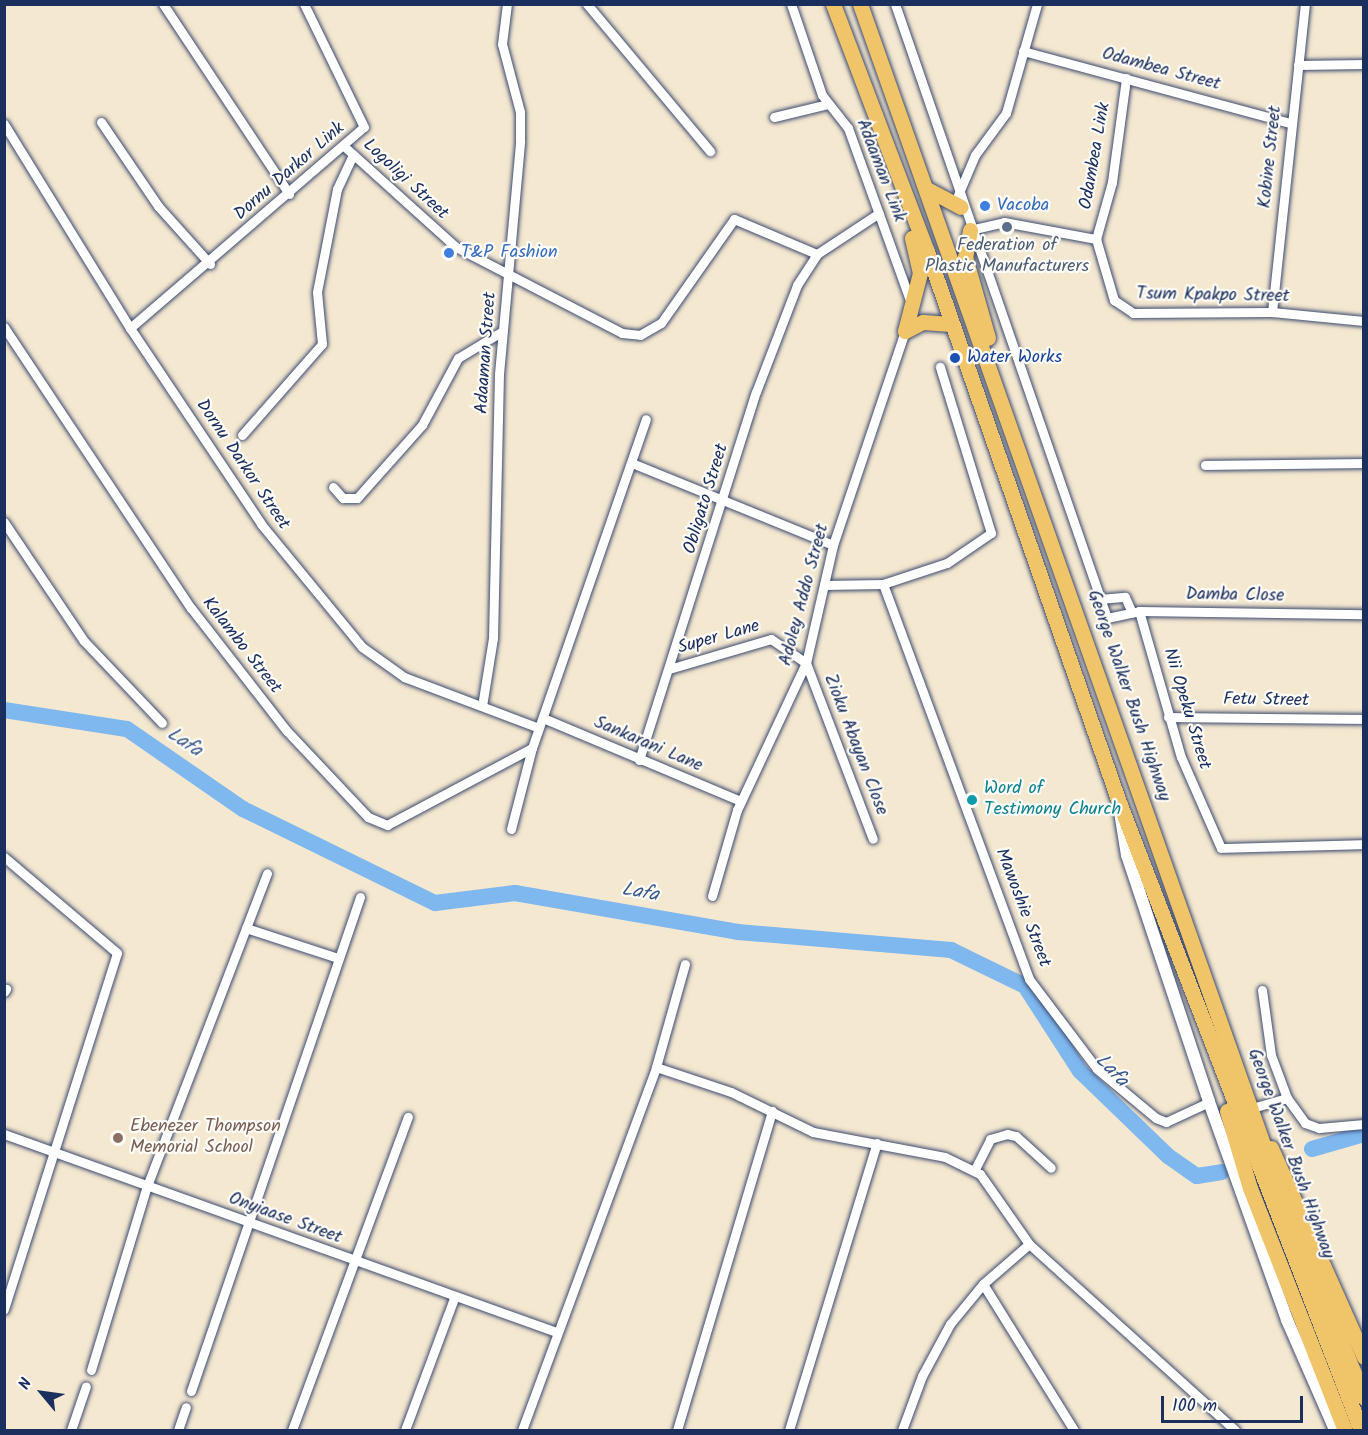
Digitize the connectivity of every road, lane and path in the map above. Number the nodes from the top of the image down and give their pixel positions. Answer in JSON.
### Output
{"nodes":[{"id":1,"x":163,"y":4,"type":"edge"},
{"id":2,"x":304,"y":4,"type":"edge"},
{"id":3,"x":507,"y":4,"type":"edge"},
{"id":4,"x":587,"y":4,"type":"edge"},
{"id":5,"x":791,"y":4,"type":"edge"},
{"id":6,"x":833,"y":4,"type":"edge"},
{"id":7,"x":860,"y":4,"type":"edge"},
{"id":8,"x":866,"y":4,"type":"edge"},
{"id":9,"x":895,"y":4,"type":"edge"},
{"id":10,"x":1037,"y":4,"type":"edge"},
{"id":11,"x":1305,"y":4,"type":"edge"},
{"id":12,"x":868,"y":24,"type":"junction"},
{"id":13,"x":1023,"y":51,"type":"junction"},
{"id":14,"x":1364,"y":64,"type":"edge"},
{"id":15,"x":1298,"y":65,"type":"junction"},
{"id":16,"x":1126,"y":78,"type":"junction"},
{"id":17,"x":828,"y":104,"type":"junction"},
{"id":18,"x":871,"y":104,"type":"junction"},
{"id":19,"x":774,"y":117,"type":"dead end"},
{"id":20,"x":101,"y":122,"type":"dead end"},
{"id":21,"x":1290,"y":123,"type":"junction"},
{"id":22,"x":4,"y":124,"type":"edge"},
{"id":23,"x":349,"y":151,"type":"junction"},
{"id":24,"x":710,"y":151,"type":"dead end"},
{"id":25,"x":927,"y":189,"type":"junction"},
{"id":26,"x":289,"y":194,"type":"junction"},
{"id":27,"x":960,"y":201,"type":"junction"},
{"id":28,"x":879,"y":213,"type":"junction"},
{"id":29,"x":970,"y":230,"type":"junction"},
{"id":30,"x":1096,"y":239,"type":"junction"},
{"id":31,"x":817,"y":254,"type":"junction"},
{"id":32,"x":210,"y":264,"type":"junction"},
{"id":33,"x":509,"y":277,"type":"junction"},
{"id":34,"x":913,"y":308,"type":"junction"},
{"id":35,"x":1272,"y":312,"type":"junction"},
{"id":36,"x":1364,"y":321,"type":"edge"},
{"id":37,"x":951,"y":324,"type":"junction"},
{"id":38,"x":4,"y":327,"type":"edge"},
{"id":39,"x":130,"y":328,"type":"junction"},
{"id":40,"x":905,"y":331,"type":"junction"},
{"id":41,"x":503,"y":332,"type":"junction"},
{"id":42,"x":987,"y":353,"type":"junction"},
{"id":43,"x":940,"y":367,"type":"dead end"},
{"id":44,"x":646,"y":419,"type":"dead end"},
{"id":45,"x":242,"y":435,"type":"dead end"},
{"id":46,"x":632,"y":463,"type":"junction"},
{"id":47,"x":1364,"y":463,"type":"edge"},
{"id":48,"x":1205,"y":465,"type":"dead end"},
{"id":49,"x":333,"y":487,"type":"dead end"},
{"id":50,"x":724,"y":504,"type":"junction"},
{"id":51,"x":4,"y":522,"type":"edge"},
{"id":52,"x":833,"y":545,"type":"junction"},
{"id":53,"x":883,"y":584,"type":"junction"},
{"id":54,"x":824,"y":585,"type":"junction"},
{"id":55,"x":1100,"y":599,"type":"junction"},
{"id":56,"x":1136,"y":612,"type":"junction"},
{"id":57,"x":1364,"y":614,"type":"edge"},
{"id":58,"x":806,"y":663,"type":"junction"},
{"id":59,"x":669,"y":669,"type":"junction"},
{"id":60,"x":482,"y":706,"type":"junction"},
{"id":61,"x":1168,"y":717,"type":"junction"},
{"id":62,"x":543,"y":718,"type":"junction"},
{"id":63,"x":1364,"y":719,"type":"edge"},
{"id":64,"x":162,"y":723,"type":"dead end"},
{"id":65,"x":539,"y":728,"type":"junction"},
{"id":66,"x":532,"y":748,"type":"junction"},
{"id":67,"x":639,"y":760,"type":"junction"},
{"id":68,"x":740,"y":801,"type":"junction"},
{"id":69,"x":1119,"y":802,"type":"junction"},
{"id":70,"x":511,"y":829,"type":"dead end"},
{"id":71,"x":873,"y":839,"type":"dead end"},
{"id":72,"x":1364,"y":844,"type":"edge"},
{"id":73,"x":4,"y":857,"type":"edge"},
{"id":74,"x":267,"y":873,"type":"dead end"},
{"id":75,"x":712,"y":896,"type":"dead end"},
{"id":76,"x":360,"y":897,"type":"dead end"},
{"id":77,"x":246,"y":928,"type":"junction"},
{"id":78,"x":338,"y":958,"type":"junction"},
{"id":79,"x":685,"y":964,"type":"dead end"},
{"id":80,"x":1262,"y":990,"type":"dead end"},
{"id":81,"x":1196,"y":1004,"type":"junction"},
{"id":82,"x":656,"y":1067,"type":"junction"},
{"id":83,"x":1287,"y":1098,"type":"junction"},
{"id":84,"x":1209,"y":1102,"type":"junction"},
{"id":85,"x":1252,"y":1108,"type":"junction"},
{"id":86,"x":772,"y":1111,"type":"junction"},
{"id":87,"x":408,"y":1117,"type":"dead end"},
{"id":88,"x":1364,"y":1124,"type":"edge"},
{"id":89,"x":1257,"y":1125,"type":"junction"},
{"id":90,"x":4,"y":1134,"type":"edge"},
{"id":91,"x":877,"y":1143,"type":"junction"},
{"id":92,"x":58,"y":1153,"type":"junction"},
{"id":93,"x":1052,"y":1168,"type":"dead end"},
{"id":94,"x":974,"y":1171,"type":"junction"},
{"id":95,"x":147,"y":1186,"type":"junction"},
{"id":96,"x":246,"y":1223,"type":"junction"},
{"id":97,"x":1029,"y":1244,"type":"junction"},
{"id":98,"x":352,"y":1260,"type":"junction"},
{"id":99,"x":983,"y":1284,"type":"junction"},
{"id":100,"x":454,"y":1298,"type":"junction"},
{"id":101,"x":4,"y":1309,"type":"edge"},
{"id":102,"x":556,"y":1332,"type":"junction"},
{"id":103,"x":1364,"y":1357,"type":"edge"},
{"id":104,"x":91,"y":1370,"type":"dead end"},
{"id":105,"x":86,"y":1386,"type":"dead end"},
{"id":106,"x":191,"y":1391,"type":"dead end"},
{"id":107,"x":1364,"y":1398,"type":"edge"},
{"id":108,"x":186,"y":1407,"type":"dead end"},
{"id":109,"x":72,"y":1431,"type":"edge"},
{"id":110,"x":178,"y":1431,"type":"edge"},
{"id":111,"x":292,"y":1431,"type":"edge"},
{"id":112,"x":405,"y":1431,"type":"edge"},
{"id":113,"x":522,"y":1431,"type":"edge"},
{"id":114,"x":677,"y":1431,"type":"edge"},
{"id":115,"x":789,"y":1431,"type":"edge"},
{"id":116,"x":902,"y":1431,"type":"edge"},
{"id":117,"x":1074,"y":1431,"type":"edge"},
{"id":118,"x":1235,"y":1431,"type":"edge"},
{"id":119,"x":1335,"y":1431,"type":"edge"},
{"id":120,"x":1345,"y":1431,"type":"edge"},
{"id":121,"x":1361,"y":1431,"type":"edge"}],
"edges":[{"from":1,"to":26,"type":"street"},
{"from":2,"to":23,"type":"street","name":"Dornu Darkor Link"},
{"from":3,"to":33,"type":"street","name":"Adaaman Street"},
{"from":4,"to":24,"type":"street"},
{"from":5,"to":17,"type":"street","name":"Adaaman Link"},
{"from":6,"to":18,"type":"highway","name":"George Walker Bush Highway"},
{"from":7,"to":12,"type":"highway","name":"George Walker Bush Highway"},
{"from":8,"to":12,"type":"highway"},
{"from":9,"to":27,"type":"street"},
{"from":10,"to":13,"type":"street"},
{"from":11,"to":15,"type":"street","name":"Kobine Street"},
{"from":12,"to":25,"type":"highway","name":"George Walker Bush Highway"},
{"from":13,"to":16,"type":"street","name":"Odambea Street"},
{"from":13,"to":27,"type":"street"},
{"from":14,"to":15,"type":"street"},
{"from":15,"to":21,"type":"street","name":"Kobine Street"},
{"from":16,"to":21,"type":"street","name":"Odambea Street"},
{"from":16,"to":30,"type":"street","name":"Odambea Link"},
{"from":17,"to":19,"type":"street"},
{"from":17,"to":28,"type":"street","name":"Adaaman Link"},
{"from":18,"to":34,"type":"highway"},
{"from":18,"to":37,"type":"highway","name":"George Walker Bush Highway"},
{"from":20,"to":32,"type":"street"},
{"from":21,"to":35,"type":"street","name":"Kobine Street"},
{"from":22,"to":39,"type":"street","name":"Dornu Darkor Street"},
{"from":23,"to":26,"type":"street","name":"Dornu Darkor Link"},
{"from":23,"to":33,"type":"street","name":"Logoligi Street"},
{"from":23,"to":45,"type":"street"},
{"from":25,"to":27,"type":"highway"},
{"from":25,"to":42,"type":"highway","name":"George Walker Bush Highway"},
{"from":26,"to":32,"type":"street","name":"Dornu Darkor Link"},
{"from":27,"to":29,"type":"street"},
{"from":28,"to":31,"type":"street"},
{"from":28,"to":34,"type":"street","name":"Adaaman Link"},
{"from":29,"to":30,"type":"street"},
{"from":29,"to":42,"type":"highway"},
{"from":29,"to":55,"type":"street"},
{"from":30,"to":35,"type":"street","name":"Tsum Kpakpo Street"},
{"from":31,"to":33,"type":"street","name":"Logoligi Street"},
{"from":31,"to":50,"type":"street","name":"Obligato Street"},
{"from":32,"to":39,"type":"street","name":"Dornu Darkor Link"},
{"from":33,"to":41,"type":"street","name":"Adaaman Street"},
{"from":34,"to":40,"type":"highway"},
{"from":35,"to":36,"type":"street","name":"Tsum Kpakpo Street"},
{"from":37,"to":40,"type":"highway"},
{"from":37,"to":69,"type":"highway","name":"George Walker Bush Highway"},
{"from":38,"to":66,"type":"street","name":"Kalambo Street"},
{"from":39,"to":60,"type":"street","name":"Dornu Darkor Street"},
{"from":40,"to":52,"type":"street","name":"Adoley Addo Street"},
{"from":41,"to":49,"type":"street"},
{"from":41,"to":60,"type":"street","name":"Adaaman Street"},
{"from":42,"to":85,"type":"highway","name":"George Walker Bush Highway"},
{"from":43,"to":53,"type":"street"},
{"from":44,"to":46,"type":"street"},
{"from":46,"to":50,"type":"street"},
{"from":46,"to":62,"type":"street"},
{"from":47,"to":48,"type":"street"},
{"from":50,"to":52,"type":"street"},
{"from":50,"to":59,"type":"street","name":"Obligato Street"},
{"from":51,"to":64,"type":"street"},
{"from":52,"to":54,"type":"street","name":"Adoley Addo Street"},
{"from":53,"to":54,"type":"street"},
{"from":53,"to":84,"type":"street","name":"Mawoshie Street"},
{"from":54,"to":58,"type":"street","name":"Adoley Addo Street"},
{"from":55,"to":56,"type":"street"},
{"from":55,"to":56,"type":"street","name":"Damba Close"},
{"from":56,"to":57,"type":"street","name":"Damba Close"},
{"from":56,"to":61,"type":"street","name":"Nii Opeku Street"},
{"from":58,"to":59,"type":"street","name":"Super Lane"},
{"from":58,"to":68,"type":"street","name":"Adoley Addo Street"},
{"from":58,"to":71,"type":"street","name":"Zioku Abayan Close"},
{"from":59,"to":67,"type":"street","name":"Obligato Street"},
{"from":60,"to":65,"type":"street","name":"Dornu Darkor Street"},
{"from":61,"to":63,"type":"street","name":"Fetu Street"},
{"from":61,"to":72,"type":"street","name":"Nii Opeku Street"},
{"from":62,"to":65,"type":"street"},
{"from":62,"to":67,"type":"street","name":"Sankarani Lane"},
{"from":65,"to":66,"type":"street"},
{"from":66,"to":70,"type":"street"},
{"from":67,"to":68,"type":"street","name":"Sankarani Lane"},
{"from":68,"to":75,"type":"street","name":"Adoley Addo Street"},
{"from":69,"to":81,"type":"highway","name":"George Walker Bush Highway"},
{"from":69,"to":84,"type":"street","name":"George Walker Bush Highway"},
{"from":73,"to":92,"type":"street"},
{"from":74,"to":77,"type":"street"},
{"from":76,"to":78,"type":"street"},
{"from":77,"to":78,"type":"street"},
{"from":77,"to":95,"type":"street"},
{"from":78,"to":96,"type":"street"},
{"from":79,"to":82,"type":"street"},
{"from":80,"to":83,"type":"street"},
{"from":81,"to":120,"type":"highway"},
{"from":81,"to":121,"type":"highway","name":"George Walker Bush Highway"},
{"from":82,"to":86,"type":"street"},
{"from":82,"to":102,"type":"street"},
{"from":83,"to":85,"type":"street"},
{"from":83,"to":88,"type":"street"},
{"from":84,"to":119,"type":"street","name":"George Walker Bush Highway"},
{"from":85,"to":89,"type":"highway","name":"George Walker Bush Highway"},
{"from":86,"to":91,"type":"street"},
{"from":86,"to":114,"type":"street"},
{"from":87,"to":98,"type":"street"},
{"from":89,"to":103,"type":"highway"},
{"from":89,"to":107,"type":"highway","name":"George Walker Bush Highway"},
{"from":90,"to":92,"type":"street","name":"Onyiaase Street"},
{"from":91,"to":94,"type":"street"},
{"from":91,"to":115,"type":"street"},
{"from":92,"to":95,"type":"street","name":"Onyiaase Street"},
{"from":92,"to":101,"type":"street"},
{"from":93,"to":94,"type":"street"},
{"from":94,"to":97,"type":"street"},
{"from":95,"to":96,"type":"street","name":"Onyiaase Street"},
{"from":95,"to":104,"type":"street"},
{"from":96,"to":98,"type":"street","name":"Onyiaase Street"},
{"from":96,"to":106,"type":"street"},
{"from":97,"to":99,"type":"street"},
{"from":97,"to":118,"type":"street"},
{"from":98,"to":100,"type":"street","name":"Onyiaase Street"},
{"from":98,"to":111,"type":"street"},
{"from":99,"to":116,"type":"street"},
{"from":99,"to":117,"type":"street"},
{"from":100,"to":102,"type":"street","name":"Onyiaase Street"},
{"from":100,"to":112,"type":"street"},
{"from":102,"to":113,"type":"street"},
{"from":105,"to":109,"type":"street"},
{"from":108,"to":110,"type":"street"}]}
